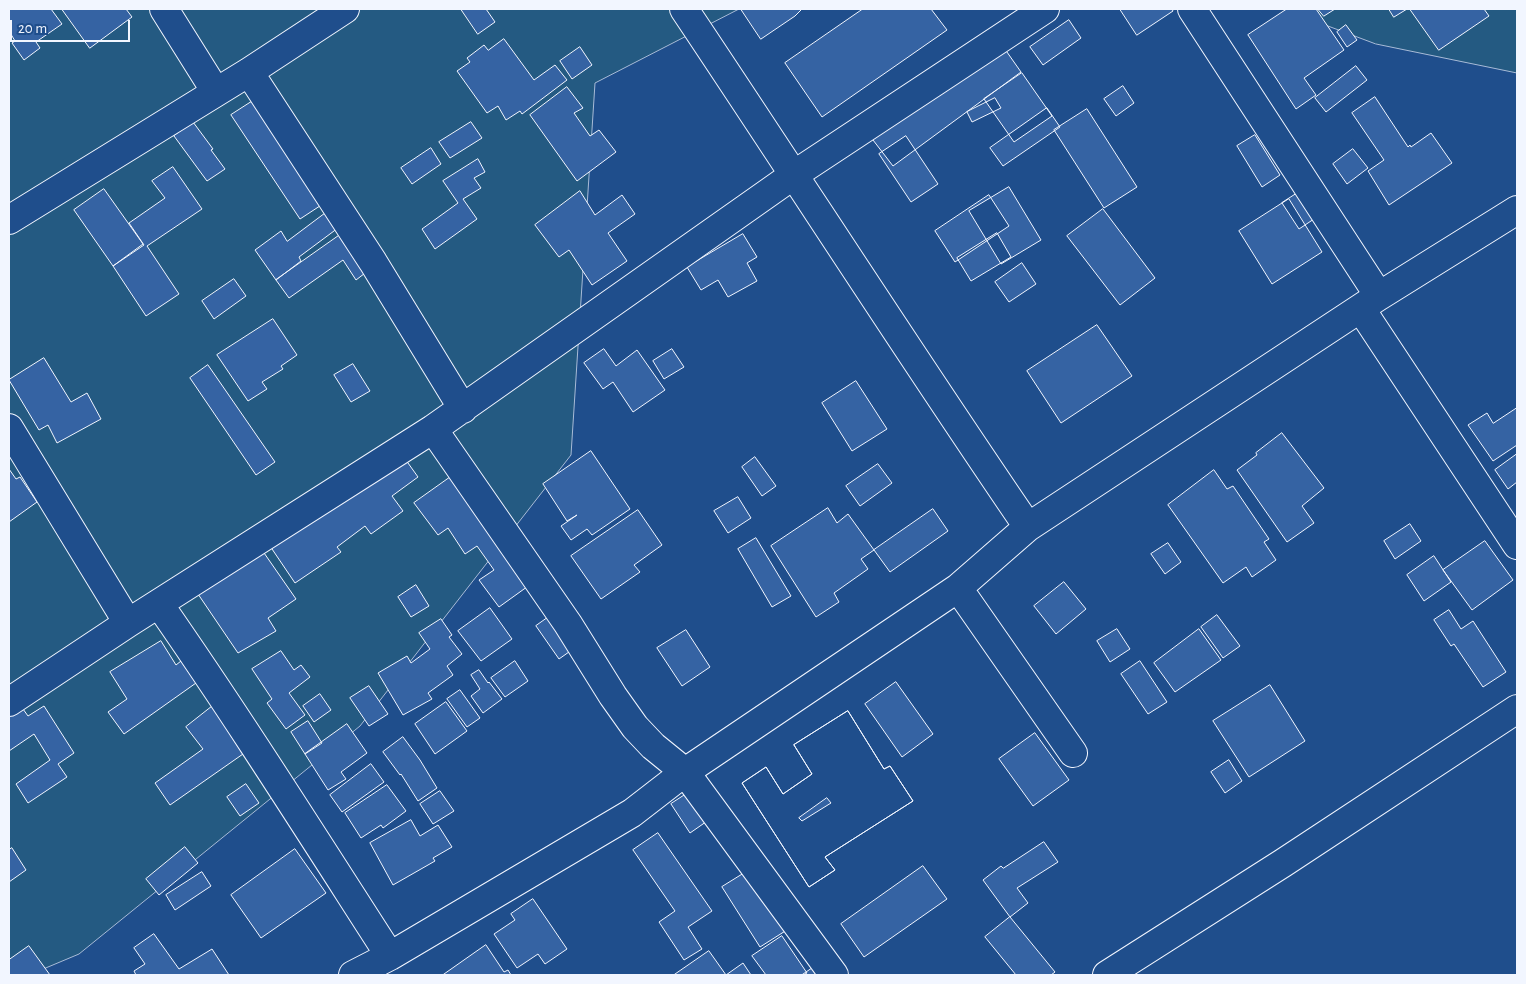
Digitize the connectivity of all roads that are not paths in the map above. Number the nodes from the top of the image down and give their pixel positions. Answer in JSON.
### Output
{"nodes":[{"id":1,"x":164,"y":9,"type":"edge"},
{"id":2,"x":346,"y":9,"type":"edge"},
{"id":3,"x":684,"y":9,"type":"edge"},
{"id":4,"x":1045,"y":9,"type":"edge"},
{"id":5,"x":1192,"y":9,"type":"edge"},
{"id":6,"x":250,"y":72,"type":"junction"},
{"id":7,"x":216,"y":92,"type":"junction"},
{"id":8,"x":795,"y":174,"type":"junction"},
{"id":9,"x":1517,"y":210,"type":"edge"},
{"id":10,"x":9,"y":220,"type":"edge"},
{"id":11,"x":1370,"y":302,"type":"junction"},
{"id":12,"x":463,"y":409,"type":"junction"},
{"id":13,"x":9,"y":428,"type":"edge"},
{"id":14,"x":433,"y":429,"type":"junction"},
{"id":15,"x":1028,"y":527,"type":"junction"},
{"id":16,"x":1517,"y":545,"type":"edge"},
{"id":17,"x":958,"y":588,"type":"junction"},
{"id":18,"x":159,"y":604,"type":"junction"},
{"id":19,"x":128,"y":623,"type":"junction"},
{"id":20,"x":9,"y":702,"type":"edge"},
{"id":21,"x":1517,"y":709,"type":"edge"},
{"id":22,"x":1073,"y":753,"type":"dead end"},
{"id":23,"x":685,"y":772,"type":"junction"},
{"id":24,"x":390,"y":956,"type":"junction"},
{"id":25,"x":356,"y":974,"type":"edge"},
{"id":26,"x":834,"y":975,"type":"edge"},
{"id":27,"x":1107,"y":975,"type":"edge"}],
"edges":[{"from":1,"to":7,"type":"street"},
{"from":2,"to":6,"type":"street"},
{"from":3,"to":8,"type":"street"},
{"from":4,"to":8,"type":"street"},
{"from":5,"to":11,"type":"street"},
{"from":6,"to":7,"type":"street"},
{"from":6,"to":12,"type":"street"},
{"from":7,"to":10,"type":"street"},
{"from":8,"to":12,"type":"street"},
{"from":8,"to":15,"type":"street"},
{"from":9,"to":11,"type":"street"},
{"from":11,"to":15,"type":"street"},
{"from":11,"to":16,"type":"street"},
{"from":12,"to":14,"type":"street"},
{"from":13,"to":19,"type":"street"},
{"from":14,"to":18,"type":"street"},
{"from":14,"to":23,"type":"street"},
{"from":15,"to":17,"type":"street"},
{"from":17,"to":22,"type":"street"},
{"from":17,"to":23,"type":"street"},
{"from":18,"to":19,"type":"street"},
{"from":18,"to":24,"type":"street"},
{"from":19,"to":20,"type":"street"},
{"from":21,"to":27,"type":"street"},
{"from":23,"to":24,"type":"street"},
{"from":23,"to":26,"type":"street"},
{"from":24,"to":25,"type":"street"}]}
